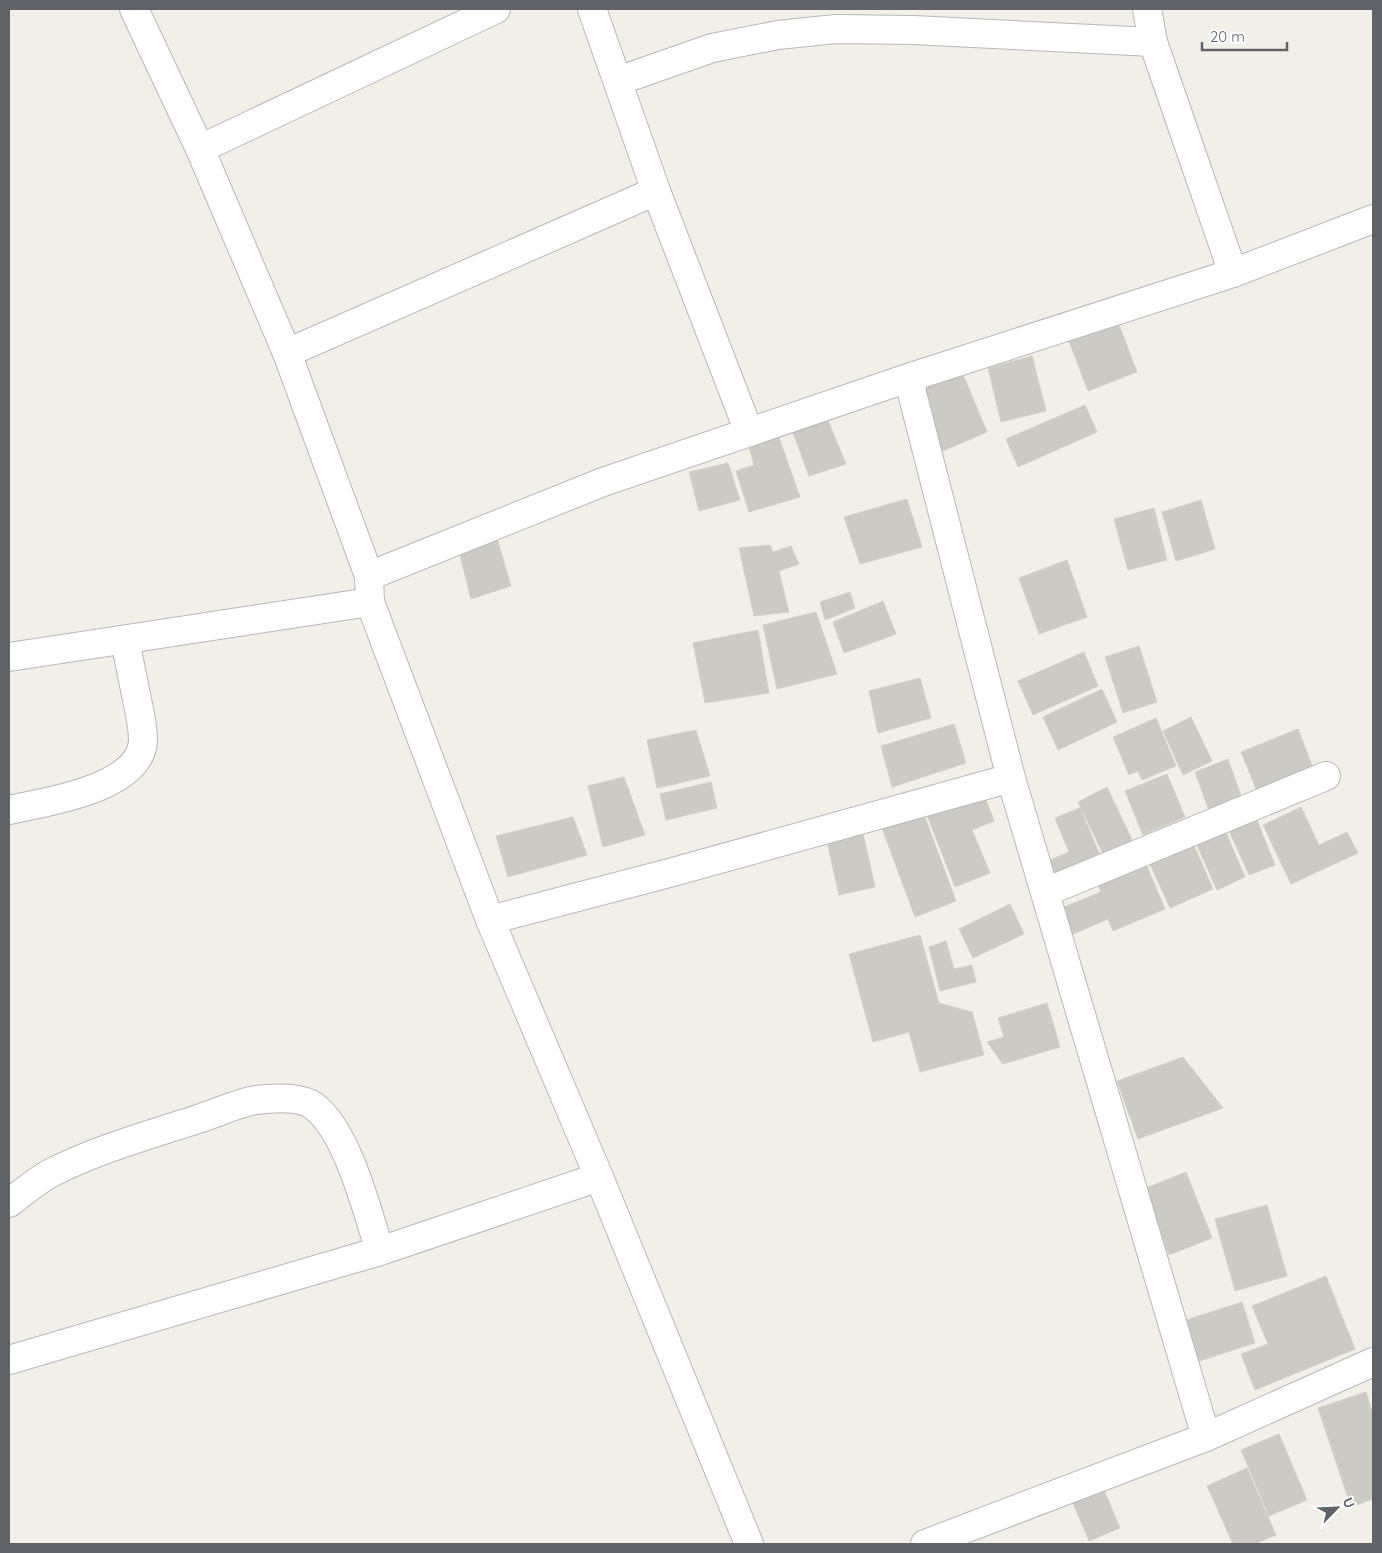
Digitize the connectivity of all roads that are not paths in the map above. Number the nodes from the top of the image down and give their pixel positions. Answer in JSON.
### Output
{"nodes":[{"id":1,"x":134,"y":9,"type":"edge"},
{"id":2,"x":496,"y":9,"type":"edge"},
{"id":3,"x":592,"y":9,"type":"edge"},
{"id":4,"x":1147,"y":9,"type":"edge"},
{"id":5,"x":1153,"y":42,"type":"junction"},
{"id":6,"x":618,"y":81,"type":"junction"},
{"id":7,"x":200,"y":148,"type":"junction"},
{"id":8,"x":656,"y":191,"type":"junction"},
{"id":9,"x":1373,"y":219,"type":"edge"},
{"id":10,"x":1234,"y":272,"type":"junction"},
{"id":11,"x":287,"y":353,"type":"junction"},
{"id":12,"x":911,"y":378,"type":"junction"},
{"id":13,"x":749,"y":432,"type":"junction"},
{"id":14,"x":370,"y":589,"type":"junction"},
{"id":15,"x":125,"y":640,"type":"junction"},
{"id":16,"x":9,"y":657,"type":"edge"},
{"id":17,"x":1326,"y":776,"type":"dead end"},
{"id":18,"x":1012,"y":778,"type":"junction"},
{"id":19,"x":9,"y":810,"type":"edge"},
{"id":20,"x":1046,"y":892,"type":"junction"},
{"id":21,"x":490,"y":920,"type":"junction"},
{"id":22,"x":599,"y":1177,"type":"junction"},
{"id":23,"x":9,"y":1203,"type":"edge"},
{"id":24,"x":380,"y":1251,"type":"junction"},
{"id":25,"x":9,"y":1360,"type":"edge"},
{"id":26,"x":1373,"y":1362,"type":"edge"},
{"id":27,"x":1206,"y":1437,"type":"junction"},
{"id":28,"x":749,"y":1544,"type":"edge"},
{"id":29,"x":925,"y":1544,"type":"edge"}],
"edges":[{"from":1,"to":7,"type":"street"},
{"from":2,"to":7,"type":"street"},
{"from":3,"to":6,"type":"street"},
{"from":4,"to":5,"type":"street"},
{"from":5,"to":6,"type":"street"},
{"from":5,"to":10,"type":"street"},
{"from":6,"to":8,"type":"street"},
{"from":7,"to":11,"type":"street"},
{"from":8,"to":11,"type":"street"},
{"from":8,"to":13,"type":"street"},
{"from":9,"to":10,"type":"street"},
{"from":10,"to":12,"type":"street"},
{"from":11,"to":14,"type":"street"},
{"from":12,"to":13,"type":"street"},
{"from":12,"to":18,"type":"street"},
{"from":13,"to":14,"type":"street"},
{"from":14,"to":15,"type":"street"},
{"from":14,"to":21,"type":"street"},
{"from":15,"to":16,"type":"street"},
{"from":15,"to":19,"type":"street"},
{"from":17,"to":20,"type":"street"},
{"from":18,"to":20,"type":"street"},
{"from":18,"to":21,"type":"street"},
{"from":20,"to":27,"type":"street"},
{"from":21,"to":22,"type":"street"},
{"from":22,"to":24,"type":"street"},
{"from":22,"to":28,"type":"street"},
{"from":23,"to":24,"type":"street"},
{"from":24,"to":25,"type":"street"},
{"from":26,"to":27,"type":"street"},
{"from":27,"to":29,"type":"street"}]}
